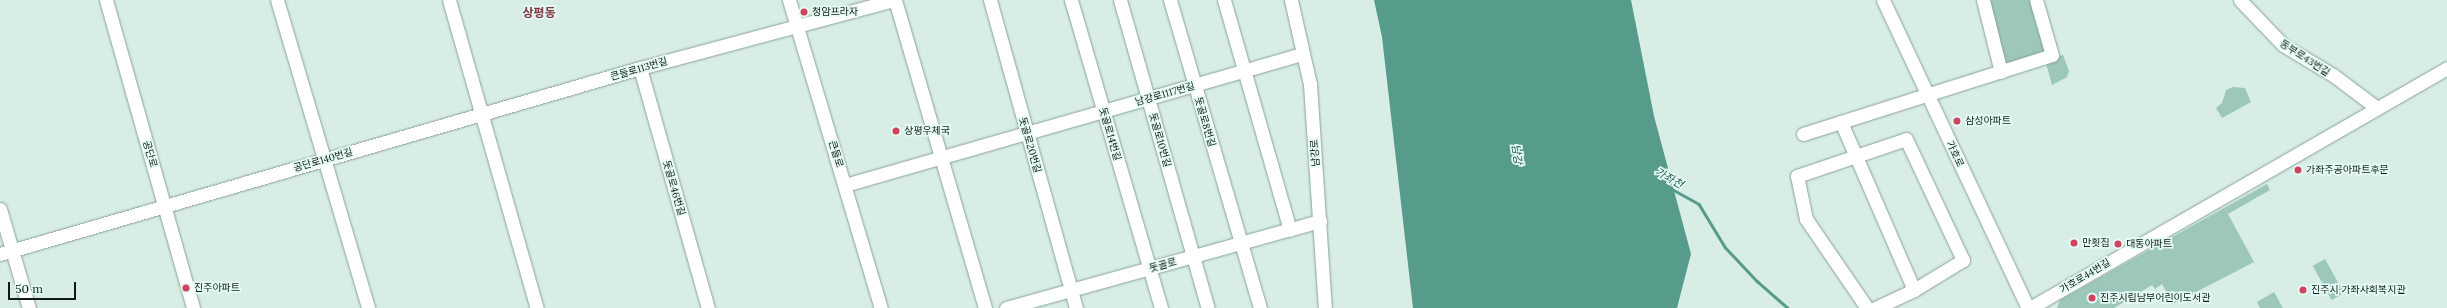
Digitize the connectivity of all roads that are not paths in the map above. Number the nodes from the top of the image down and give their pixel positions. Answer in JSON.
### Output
{"nodes":[{"id":1,"x":106,"y":0,"type":"edge"},
{"id":2,"x":278,"y":0,"type":"edge"},
{"id":3,"x":449,"y":0,"type":"edge"},
{"id":4,"x":789,"y":0,"type":"edge"},
{"id":5,"x":894,"y":0,"type":"edge"},
{"id":6,"x":990,"y":0,"type":"edge"},
{"id":7,"x":1071,"y":0,"type":"edge"},
{"id":8,"x":1120,"y":0,"type":"edge"},
{"id":9,"x":1170,"y":0,"type":"edge"},
{"id":10,"x":1224,"y":0,"type":"edge"},
{"id":11,"x":1291,"y":0,"type":"edge"},
{"id":12,"x":1883,"y":0,"type":"edge"},
{"id":13,"x":1983,"y":0,"type":"edge"},
{"id":14,"x":2036,"y":0,"type":"edge"},
{"id":15,"x":2240,"y":0,"type":"edge"},
{"id":16,"x":796,"y":26,"type":"junction"},
{"id":17,"x":1303,"y":54,"type":"junction"},
{"id":18,"x":640,"y":68,"type":"junction"},
{"id":19,"x":2447,"y":68,"type":"edge"},
{"id":20,"x":1244,"y":71,"type":"junction"},
{"id":21,"x":2001,"y":72,"type":"junction"},
{"id":22,"x":1195,"y":85,"type":"junction"},
{"id":23,"x":1926,"y":95,"type":"junction"},
{"id":24,"x":1148,"y":99,"type":"junction"},
{"id":25,"x":2377,"y":108,"type":"junction"},
{"id":26,"x":1104,"y":111,"type":"junction"},
{"id":27,"x":482,"y":114,"type":"junction"},
{"id":28,"x":1841,"y":122,"type":"junction"},
{"id":29,"x":1027,"y":133,"type":"junction"},
{"id":30,"x":1803,"y":134,"type":"dead end"},
{"id":31,"x":1854,"y":157,"type":"junction"},
{"id":32,"x":941,"y":158,"type":"junction"},
{"id":33,"x":325,"y":159,"type":"junction"},
{"id":34,"x":846,"y":185,"type":"junction"},
{"id":35,"x":164,"y":206,"type":"junction"},
{"id":36,"x":0,"y":209,"type":"edge"},
{"id":37,"x":1320,"y":221,"type":"junction"},
{"id":38,"x":1290,"y":230,"type":"junction"},
{"id":39,"x":1241,"y":243,"type":"junction"},
{"id":40,"x":6,"y":252,"type":"edge"},
{"id":41,"x":1193,"y":256,"type":"junction"},
{"id":42,"x":1149,"y":268,"type":"junction"},
{"id":43,"x":1071,"y":290,"type":"junction"},
{"id":44,"x":1914,"y":290,"type":"junction"},
{"id":45,"x":29,"y":308,"type":"edge"},
{"id":46,"x":193,"y":308,"type":"edge"},
{"id":47,"x":368,"y":308,"type":"edge"},
{"id":48,"x":537,"y":308,"type":"edge"},
{"id":49,"x":708,"y":308,"type":"edge"},
{"id":50,"x":881,"y":308,"type":"edge"},
{"id":51,"x":985,"y":308,"type":"edge"},
{"id":52,"x":1006,"y":308,"type":"edge"},
{"id":53,"x":1076,"y":308,"type":"edge"},
{"id":54,"x":1161,"y":308,"type":"edge"},
{"id":55,"x":1208,"y":308,"type":"edge"},
{"id":56,"x":1260,"y":308,"type":"edge"},
{"id":57,"x":1325,"y":308,"type":"edge"},
{"id":58,"x":1867,"y":308,"type":"edge"},
{"id":59,"x":1875,"y":308,"type":"edge"},
{"id":60,"x":2029,"y":308,"type":"edge"}],
"edges":[{"from":1,"to":35,"type":"street","name":"공단로"},
{"from":2,"to":33,"type":"street"},
{"from":3,"to":27,"type":"street"},
{"from":4,"to":16,"type":"street","name":"큰들로"},
{"from":5,"to":16,"type":"street","name":"큰들로113번길"},
{"from":5,"to":32,"type":"street"},
{"from":6,"to":29,"type":"street","name":"돗골로20번길"},
{"from":7,"to":26,"type":"street","name":"돗골로14번길"},
{"from":8,"to":24,"type":"street","name":"돗골로10번길"},
{"from":9,"to":22,"type":"street","name":"돗골로8번길"},
{"from":10,"to":20,"type":"street"},
{"from":11,"to":17,"type":"street","name":"남강로"},
{"from":12,"to":23,"type":"street","name":"가호로"},
{"from":13,"to":21,"type":"street"},
{"from":14,"to":21,"type":"street"},
{"from":15,"to":25,"type":"street","name":"동부로43번길"},
{"from":16,"to":18,"type":"street","name":"큰들로113번길"},
{"from":16,"to":34,"type":"street","name":"큰들로"},
{"from":17,"to":20,"type":"street","name":"남강로1117번길"},
{"from":17,"to":37,"type":"street","name":"남강로"},
{"from":18,"to":27,"type":"street","name":"큰들로113번길"},
{"from":18,"to":49,"type":"street","name":"돗골로46번길"},
{"from":19,"to":25,"type":"street"},
{"from":20,"to":22,"type":"street","name":"남강로1117번길"},
{"from":20,"to":38,"type":"street"},
{"from":21,"to":23,"type":"street"},
{"from":22,"to":24,"type":"street","name":"남강로1117번길"},
{"from":22,"to":39,"type":"street","name":"돗골로8번길"},
{"from":23,"to":28,"type":"street"},
{"from":23,"to":60,"type":"street","name":"가호로"},
{"from":24,"to":26,"type":"street","name":"남강로1117번길"},
{"from":24,"to":41,"type":"street","name":"돗골로10번길"},
{"from":25,"to":60,"type":"street","name":"가호로44번길"},
{"from":26,"to":29,"type":"street","name":"남강로1117번길"},
{"from":26,"to":42,"type":"street","name":"돗골로14번길"},
{"from":27,"to":33,"type":"street","name":"공단로140번길"},
{"from":27,"to":48,"type":"street"},
{"from":28,"to":30,"type":"street"},
{"from":28,"to":31,"type":"street"},
{"from":29,"to":32,"type":"street","name":"남강로1117번길"},
{"from":29,"to":43,"type":"street","name":"돗골로20번길"},
{"from":31,"to":44,"type":"street"},
{"from":31,"to":44,"type":"street"},
{"from":31,"to":58,"type":"street"},
{"from":32,"to":34,"type":"street","name":"남강로1117번길"},
{"from":32,"to":51,"type":"street"},
{"from":33,"to":35,"type":"street","name":"공단로140번길"},
{"from":33,"to":47,"type":"street"},
{"from":34,"to":50,"type":"street","name":"큰들로"},
{"from":35,"to":40,"type":"street","name":"공단로140번길"},
{"from":35,"to":46,"type":"street","name":"공단로"},
{"from":36,"to":40,"type":"street"},
{"from":37,"to":38,"type":"street","name":"돗골로"},
{"from":37,"to":57,"type":"street","name":"남강로"},
{"from":38,"to":39,"type":"street","name":"돗골로"},
{"from":39,"to":41,"type":"street","name":"돗골로"},
{"from":39,"to":56,"type":"street","name":"돗골로8번길"},
{"from":40,"to":45,"type":"street"},
{"from":41,"to":42,"type":"street","name":"돗골로"},
{"from":41,"to":55,"type":"street","name":"돗골로10번길"},
{"from":42,"to":43,"type":"street","name":"돗골로"},
{"from":42,"to":54,"type":"street","name":"돗골로14번길"},
{"from":43,"to":52,"type":"street","name":"돗골로"},
{"from":43,"to":53,"type":"street","name":"돗골로20번길"},
{"from":44,"to":59,"type":"street"}]}
